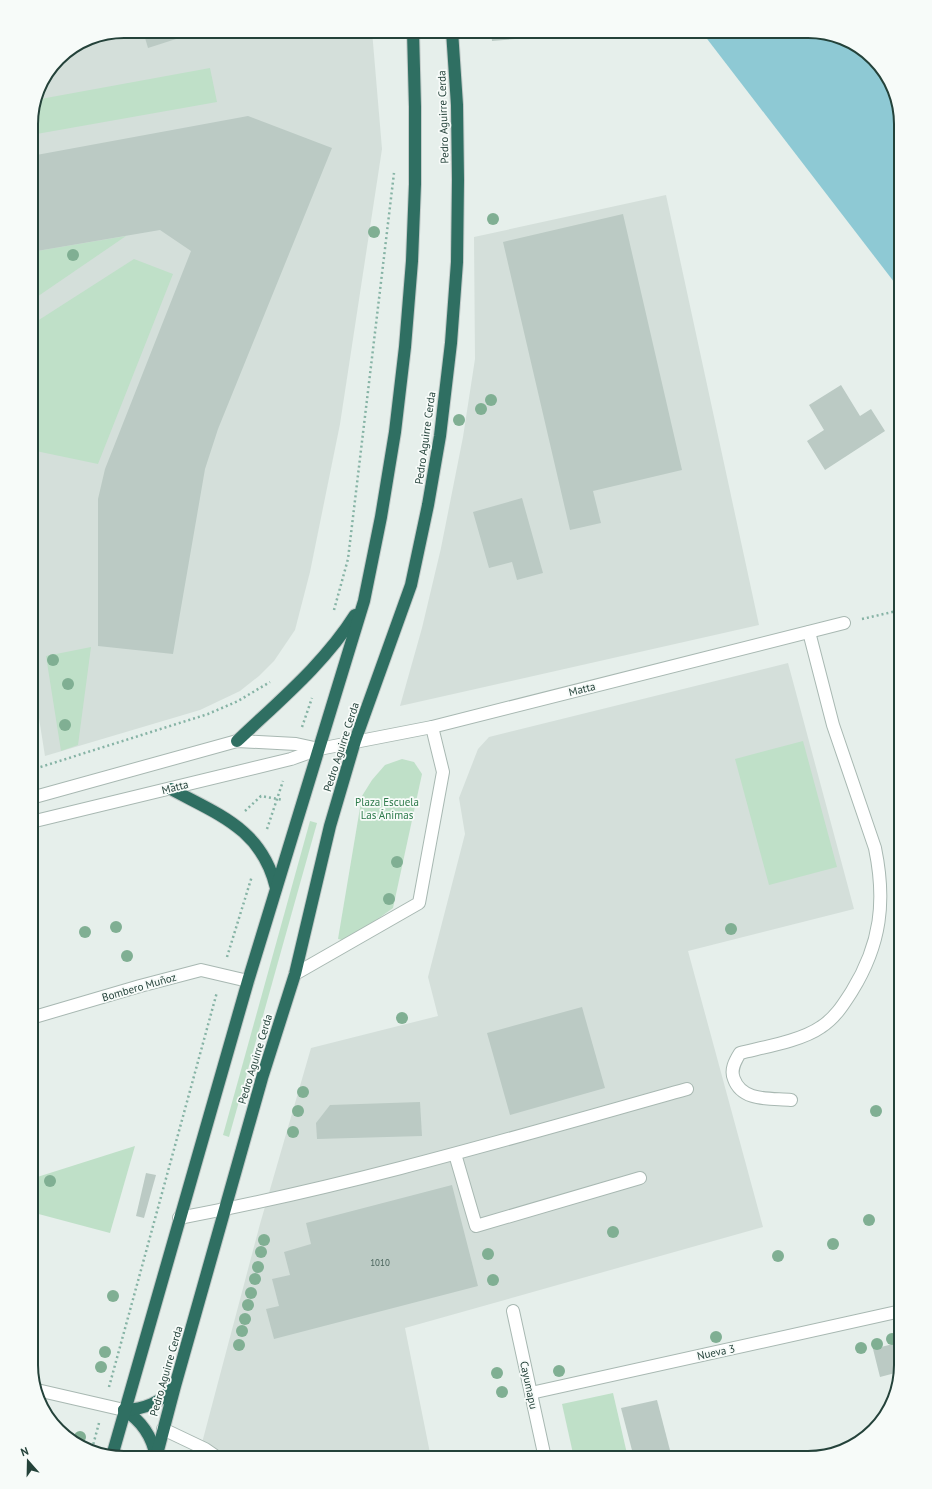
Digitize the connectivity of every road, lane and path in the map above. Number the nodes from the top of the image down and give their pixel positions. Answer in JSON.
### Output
{"nodes":[{"id":1,"x":413,"y":38,"type":"edge"},
{"id":2,"x":452,"y":38,"type":"edge"},
{"id":3,"x":364,"y":601,"type":"junction"},
{"id":4,"x":894,"y":612,"type":"edge"},
{"id":5,"x":844,"y":623,"type":"joint"},
{"id":6,"x":809,"y":632,"type":"junction"},
{"id":7,"x":272,"y":681,"type":"dead end"},
{"id":8,"x":432,"y":727,"type":"junction"},
{"id":9,"x":238,"y":741,"type":"junction"},
{"id":10,"x":355,"y":741,"type":"junction"},
{"id":11,"x":319,"y":749,"type":"junction"},
{"id":12,"x":38,"y":768,"type":"edge"},
{"id":13,"x":171,"y":789,"type":"junction"},
{"id":14,"x":38,"y":796,"type":"edge"},
{"id":15,"x":38,"y":820,"type":"edge"},
{"id":16,"x":276,"y":888,"type":"junction"},
{"id":17,"x":295,"y":974,"type":"junction"},
{"id":18,"x":248,"y":980,"type":"junction"},
{"id":19,"x":38,"y":1016,"type":"edge"},
{"id":20,"x":687,"y":1089,"type":"dead end"},
{"id":21,"x":791,"y":1100,"type":"dead end"},
{"id":22,"x":455,"y":1154,"type":"junction"},
{"id":23,"x":640,"y":1178,"type":"dead end"},
{"id":24,"x":224,"y":1210,"type":"junction"},
{"id":25,"x":179,"y":1218,"type":"junction"},
{"id":26,"x":513,"y":1311,"type":"dead end"},
{"id":27,"x":894,"y":1314,"type":"edge"},
{"id":28,"x":175,"y":1386,"type":"junction"},
{"id":29,"x":43,"y":1391,"type":"edge"},
{"id":30,"x":531,"y":1393,"type":"junction"},
{"id":31,"x":124,"y":1410,"type":"junction"},
{"id":32,"x":163,"y":1429,"type":"junction"},
{"id":33,"x":114,"y":1450,"type":"edge"},
{"id":34,"x":154,"y":1451,"type":"edge"},
{"id":35,"x":158,"y":1451,"type":"edge"},
{"id":36,"x":209,"y":1451,"type":"edge"},
{"id":37,"x":543,"y":1451,"type":"edge"}],
"edges":[{"from":1,"to":3,"type":"highway","name":"Pedro Aguirre Cerda"},
{"from":2,"to":10,"type":"highway","name":"Pedro Aguirre Cerda"},
{"from":3,"to":9,"type":"highway"},
{"from":3,"to":11,"type":"highway","name":"Pedro Aguirre Cerda"},
{"from":4,"to":5,"type":"path"},
{"from":5,"to":6,"type":"street","name":"Matta"},
{"from":6,"to":8,"type":"street","name":"Matta"},
{"from":6,"to":21,"type":"street"},
{"from":7,"to":12,"type":"path"},
{"from":8,"to":10,"type":"street","name":"Matta"},
{"from":8,"to":17,"type":"street"},
{"from":9,"to":11,"type":"street","name":"Matta"},
{"from":9,"to":14,"type":"street","name":"Matta"},
{"from":10,"to":11,"type":"street","name":"Matta"},
{"from":10,"to":17,"type":"highway","name":"Pedro Aguirre Cerda"},
{"from":11,"to":13,"type":"street","name":"Matta"},
{"from":11,"to":16,"type":"highway","name":"Pedro Aguirre Cerda"},
{"from":13,"to":15,"type":"street","name":"Matta"},
{"from":13,"to":16,"type":"highway"},
{"from":16,"to":18,"type":"highway","name":"Pedro Aguirre Cerda"},
{"from":17,"to":24,"type":"highway","name":"Pedro Aguirre Cerda"},
{"from":18,"to":19,"type":"street","name":"Bombero Muñoz"},
{"from":18,"to":25,"type":"highway","name":"Pedro Aguirre Cerda"},
{"from":20,"to":22,"type":"street"},
{"from":22,"to":23,"type":"street"},
{"from":22,"to":24,"type":"street"},
{"from":24,"to":25,"type":"street"},
{"from":24,"to":28,"type":"highway","name":"Pedro Aguirre Cerda"},
{"from":25,"to":31,"type":"highway","name":"Pedro Aguirre Cerda"},
{"from":26,"to":30,"type":"street","name":"Cayumapu"},
{"from":27,"to":30,"type":"street","name":"Nueva 3"},
{"from":28,"to":31,"type":"highway"},
{"from":28,"to":32,"type":"highway","name":"Pedro Aguirre Cerda"},
{"from":29,"to":31,"type":"street"},
{"from":30,"to":37,"type":"street","name":"Cayumapu"},
{"from":31,"to":33,"type":"highway","name":"Pedro Aguirre Cerda"},
{"from":31,"to":34,"type":"highway"},
{"from":32,"to":35,"type":"highway","name":"Pedro Aguirre Cerda"},
{"from":32,"to":36,"type":"street"}]}
